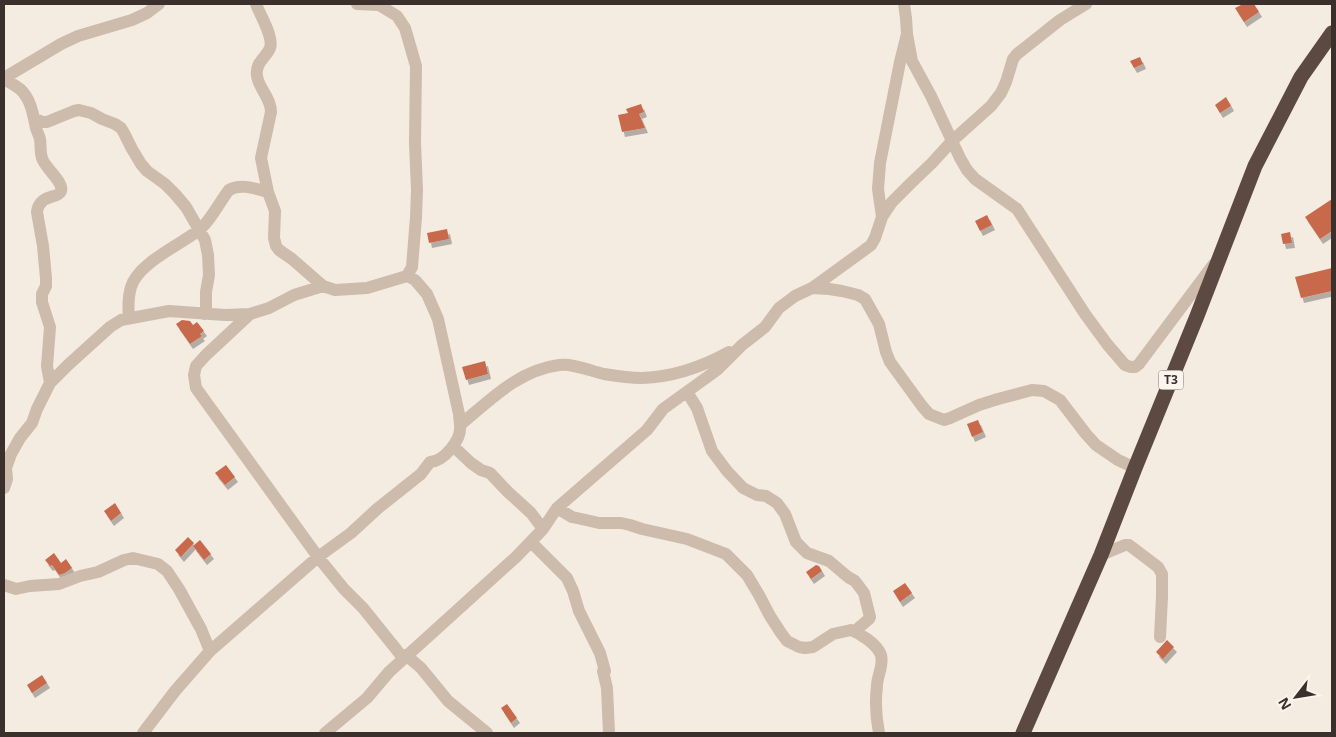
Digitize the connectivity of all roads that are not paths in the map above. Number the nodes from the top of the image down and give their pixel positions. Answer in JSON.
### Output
{"nodes":[{"id":1,"x":159,"y":4,"type":"edge"},
{"id":2,"x":256,"y":4,"type":"edge"},
{"id":3,"x":357,"y":4,"type":"edge"},
{"id":4,"x":904,"y":4,"type":"edge"},
{"id":5,"x":1086,"y":4,"type":"edge"},
{"id":6,"x":1332,"y":33,"type":"edge"},
{"id":7,"x":906,"y":34,"type":"junction"},
{"id":8,"x":4,"y":78,"type":"edge"},
{"id":9,"x":35,"y":119,"type":"junction"},
{"id":10,"x":952,"y":141,"type":"junction"},
{"id":11,"x":268,"y":192,"type":"junction"},
{"id":12,"x":882,"y":217,"type":"junction"},
{"id":13,"x":200,"y":230,"type":"junction"},
{"id":14,"x":1219,"y":257,"type":"junction"},
{"id":15,"x":407,"y":276,"type":"junction"},
{"id":16,"x":323,"y":286,"type":"junction"},
{"id":17,"x":812,"y":288,"type":"junction"},
{"id":18,"x":204,"y":314,"type":"junction"},
{"id":19,"x":250,"y":314,"type":"junction"},
{"id":20,"x":129,"y":318,"type":"junction"},
{"id":21,"x":742,"y":345,"type":"junction"},
{"id":22,"x":50,"y":384,"type":"junction"},
{"id":23,"x":687,"y":392,"type":"junction"},
{"id":24,"x":460,"y":425,"type":"junction"},
{"id":25,"x":453,"y":446,"type":"junction"},
{"id":26,"x":1135,"y":468,"type":"junction"},
{"id":27,"x":4,"y":488,"type":"edge"},
{"id":28,"x":557,"y":508,"type":"junction"},
{"id":29,"x":543,"y":529,"type":"junction"},
{"id":30,"x":531,"y":542,"type":"junction"},
{"id":31,"x":1101,"y":555,"type":"junction"},
{"id":32,"x":318,"y":557,"type":"junction"},
{"id":33,"x":4,"y":585,"type":"edge"},
{"id":34,"x":851,"y":630,"type":"junction"},
{"id":35,"x":1160,"y":637,"type":"dead end"},
{"id":36,"x":210,"y":651,"type":"junction"},
{"id":37,"x":407,"y":656,"type":"junction"},
{"id":38,"x":143,"y":733,"type":"edge"},
{"id":39,"x":325,"y":733,"type":"edge"},
{"id":40,"x":487,"y":733,"type":"edge"},
{"id":41,"x":608,"y":733,"type":"edge"},
{"id":42,"x":879,"y":733,"type":"edge"},
{"id":43,"x":1022,"y":733,"type":"edge"}],
"edges":[{"from":1,"to":8,"type":"street"},
{"from":2,"to":11,"type":"street"},
{"from":3,"to":15,"type":"street"},
{"from":4,"to":7,"type":"street"},
{"from":5,"to":10,"type":"street"},
{"from":6,"to":14,"type":"highway","number":"T3"},
{"from":7,"to":10,"type":"street"},
{"from":7,"to":12,"type":"street"},
{"from":8,"to":9,"type":"street"},
{"from":9,"to":13,"type":"street"},
{"from":9,"to":22,"type":"street"},
{"from":10,"to":12,"type":"street"},
{"from":10,"to":14,"type":"street"},
{"from":11,"to":13,"type":"street"},
{"from":11,"to":16,"type":"street"},
{"from":12,"to":17,"type":"street"},
{"from":13,"to":18,"type":"street"},
{"from":13,"to":20,"type":"street"},
{"from":14,"to":26,"type":"highway","number":"T3"},
{"from":15,"to":16,"type":"street"},
{"from":15,"to":24,"type":"street"},
{"from":16,"to":19,"type":"street"},
{"from":17,"to":21,"type":"street"},
{"from":17,"to":26,"type":"street"},
{"from":18,"to":19,"type":"street"},
{"from":18,"to":20,"type":"street"},
{"from":19,"to":32,"type":"street"},
{"from":20,"to":22,"type":"street"},
{"from":21,"to":23,"type":"street"},
{"from":21,"to":24,"type":"street"},
{"from":22,"to":27,"type":"street"},
{"from":23,"to":28,"type":"street"},
{"from":23,"to":34,"type":"street"},
{"from":24,"to":25,"type":"street"},
{"from":25,"to":29,"type":"street"},
{"from":25,"to":32,"type":"street"},
{"from":26,"to":31,"type":"highway","number":"T3"},
{"from":28,"to":29,"type":"street"},
{"from":28,"to":34,"type":"street"},
{"from":29,"to":30,"type":"street"},
{"from":30,"to":37,"type":"street"},
{"from":30,"to":41,"type":"street"},
{"from":31,"to":35,"type":"street"},
{"from":31,"to":43,"type":"highway","number":"T3"},
{"from":32,"to":36,"type":"street"},
{"from":32,"to":37,"type":"street"},
{"from":33,"to":36,"type":"street"},
{"from":34,"to":42,"type":"street"},
{"from":36,"to":38,"type":"street"},
{"from":37,"to":39,"type":"street"},
{"from":37,"to":40,"type":"street"}]}
